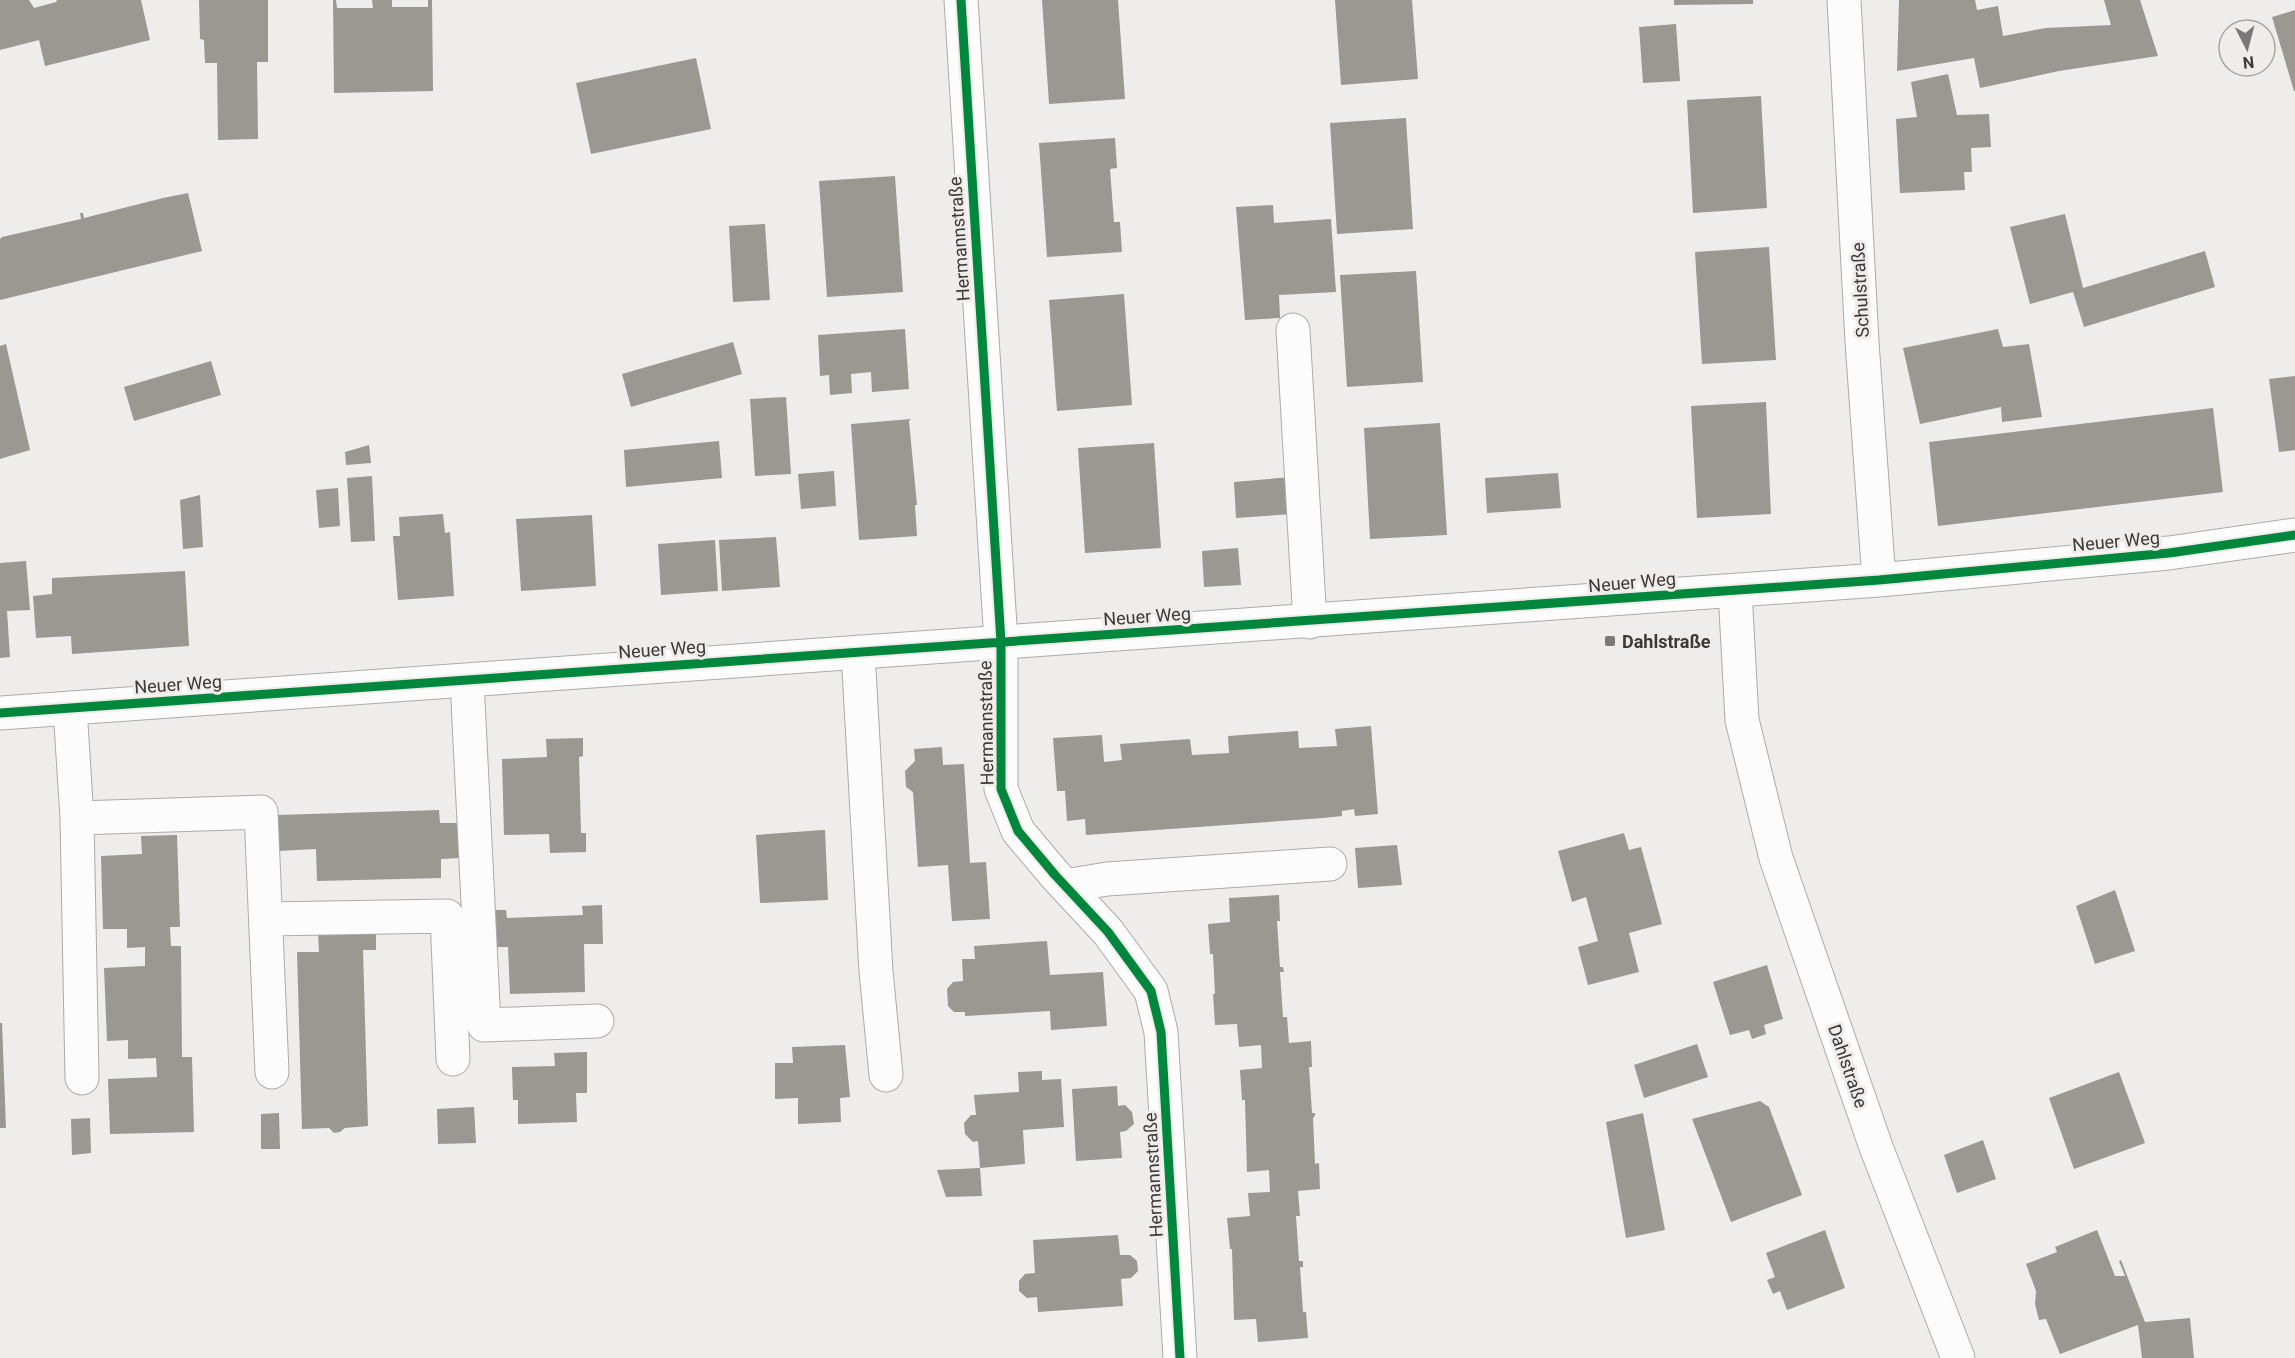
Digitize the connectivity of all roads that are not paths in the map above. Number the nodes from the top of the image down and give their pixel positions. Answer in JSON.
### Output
{"nodes":[{"id":1,"x":961,"y":0,"type":"edge"},
{"id":2,"x":1844,"y":0,"type":"edge"},
{"id":3,"x":1293,"y":330,"type":"dead end"},
{"id":4,"x":2295,"y":535,"type":"edge"},
{"id":5,"x":1879,"y":580,"type":"junction"},
{"id":6,"x":1735,"y":591,"type":"junction"},
{"id":7,"x":1310,"y":622,"type":"junction"},
{"id":8,"x":1001,"y":642,"type":"junction"},
{"id":9,"x":858,"y":652,"type":"junction"},
{"id":10,"x":467,"y":680,"type":"junction"},
{"id":11,"x":70,"y":708,"type":"junction"},
{"id":12,"x":0,"y":713,"type":"edge"},
{"id":13,"x":77,"y":818,"type":"junction"},
{"id":14,"x":1330,"y":864,"type":"dead end"},
{"id":15,"x":1065,"y":886,"type":"junction"},
{"id":16,"x":463,"y":915,"type":"junction"},
{"id":17,"x":267,"y":919,"type":"junction"},
{"id":18,"x":597,"y":1021,"type":"dead end"},
{"id":19,"x":453,"y":1059,"type":"dead end"},
{"id":20,"x":272,"y":1072,"type":"dead end"},
{"id":21,"x":886,"y":1075,"type":"dead end"},
{"id":22,"x":82,"y":1078,"type":"dead end"},
{"id":23,"x":1180,"y":1358,"type":"edge"},
{"id":24,"x":1958,"y":1358,"type":"edge"}],
"edges":[{"from":1,"to":8,"type":"street","name":"Hermannstraße"},
{"from":2,"to":5,"type":"street","name":"Schulstraße"},
{"from":3,"to":7,"type":"street"},
{"from":4,"to":5,"type":"street","name":"Neuer Weg"},
{"from":5,"to":6,"type":"street","name":"Neuer Weg"},
{"from":6,"to":7,"type":"street","name":"Neuer Weg"},
{"from":6,"to":24,"type":"street","name":"Dahlstraße"},
{"from":7,"to":8,"type":"street","name":"Neuer Weg"},
{"from":8,"to":9,"type":"street","name":"Neuer Weg"},
{"from":8,"to":15,"type":"street","name":"Hermannstraße"},
{"from":9,"to":10,"type":"street","name":"Neuer Weg"},
{"from":9,"to":21,"type":"street"},
{"from":10,"to":11,"type":"street","name":"Neuer Weg"},
{"from":10,"to":16,"type":"street"},
{"from":11,"to":12,"type":"street","name":"Neuer Weg"},
{"from":11,"to":13,"type":"street"},
{"from":13,"to":17,"type":"street"},
{"from":13,"to":22,"type":"street"},
{"from":14,"to":15,"type":"street"},
{"from":15,"to":23,"type":"street","name":"Hermannstraße"},
{"from":16,"to":17,"type":"street"},
{"from":16,"to":18,"type":"street"},
{"from":16,"to":19,"type":"street"},
{"from":17,"to":20,"type":"street"}]}
